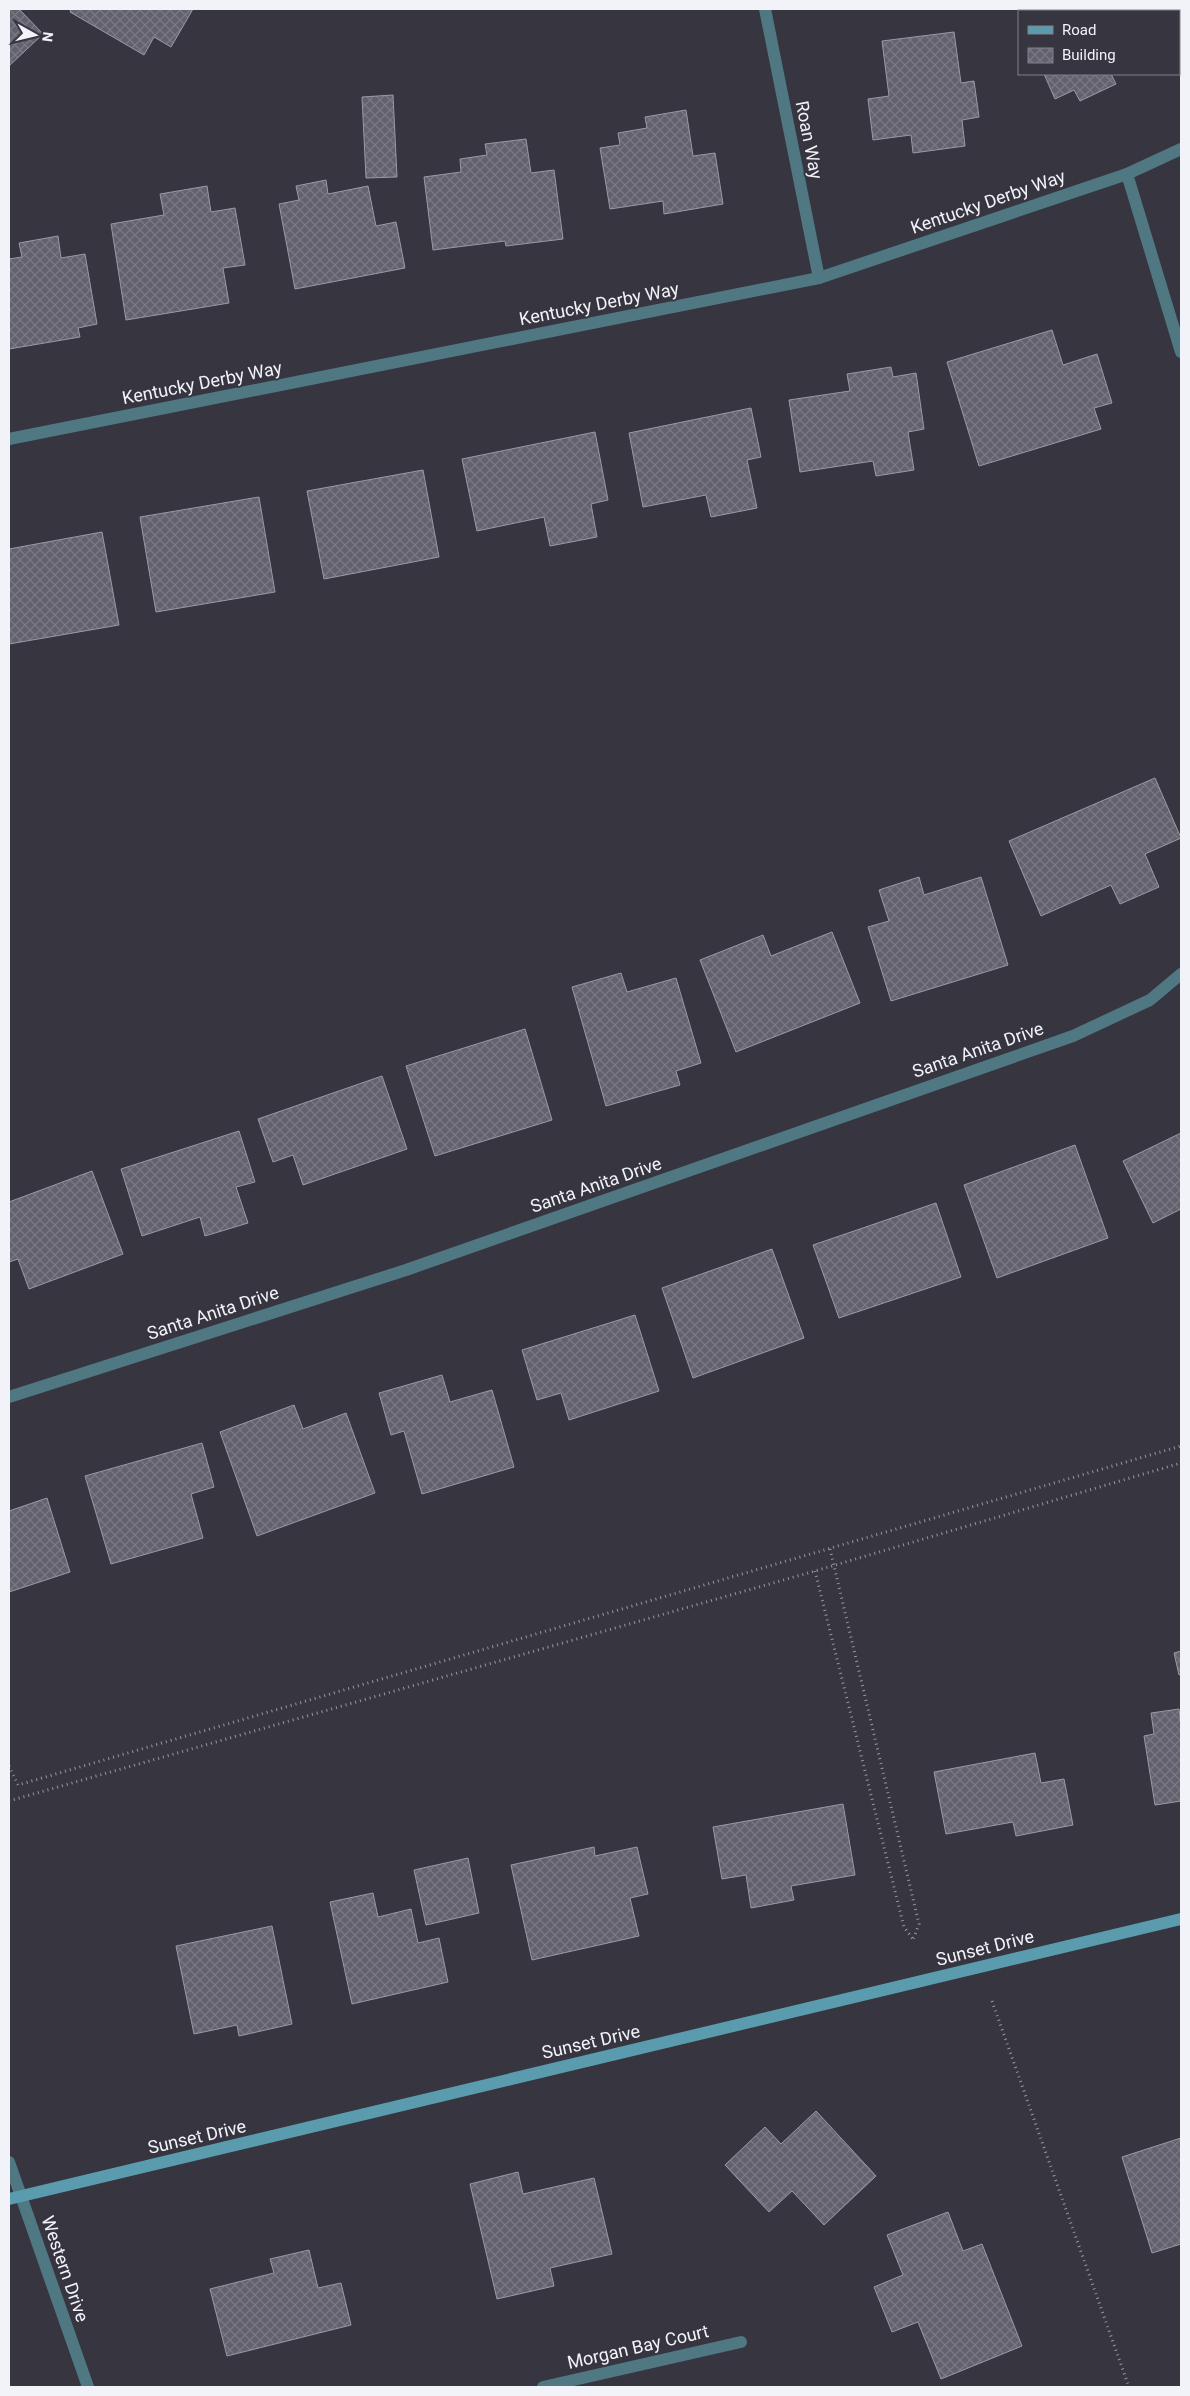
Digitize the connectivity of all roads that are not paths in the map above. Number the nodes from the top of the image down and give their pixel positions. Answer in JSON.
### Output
{"nodes":[{"id":1,"x":765,"y":9,"type":"edge"},
{"id":2,"x":1181,"y":149,"type":"edge"},
{"id":3,"x":1127,"y":174,"type":"junction"},
{"id":4,"x":819,"y":278,"type":"junction"},
{"id":5,"x":1181,"y":352,"type":"edge"},
{"id":6,"x":9,"y":439,"type":"edge"},
{"id":7,"x":1181,"y":974,"type":"edge"},
{"id":8,"x":9,"y":1397,"type":"edge"},
{"id":9,"x":1181,"y":1919,"type":"edge"},
{"id":10,"x":9,"y":2162,"type":"edge"},
{"id":11,"x":15,"y":2198,"type":"edge"},
{"id":12,"x":741,"y":2342,"type":"dead end"},
{"id":13,"x":88,"y":2387,"type":"edge"},
{"id":14,"x":543,"y":2387,"type":"edge"}],
"edges":[{"from":1,"to":4,"type":"street","name":"Roan Way"},
{"from":2,"to":3,"type":"street","name":"Kentucky Derby Way"},
{"from":3,"to":4,"type":"street","name":"Kentucky Derby Way"},
{"from":3,"to":5,"type":"street"},
{"from":4,"to":6,"type":"street","name":"Kentucky Derby Way"},
{"from":7,"to":8,"type":"street","name":"Santa Anita Drive"},
{"from":9,"to":11,"type":"main road","name":"Sunset Drive"},
{"from":10,"to":11,"type":"street","name":"Western Drive"},
{"from":11,"to":13,"type":"street","name":"Western Drive"},
{"from":12,"to":14,"type":"street","name":"Morgan Bay Court"}]}
